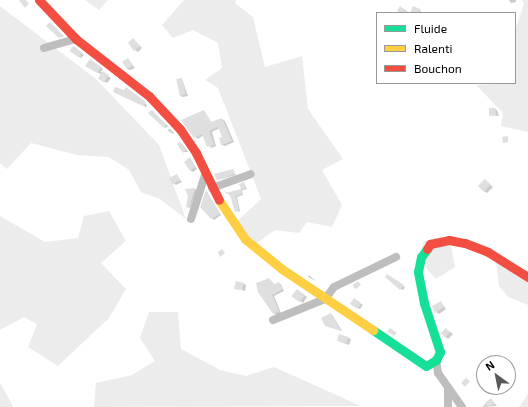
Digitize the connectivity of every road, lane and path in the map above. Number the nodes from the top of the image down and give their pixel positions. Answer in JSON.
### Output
{"nodes":[{"id":1,"x":39,"y":0,"type":"edge"},
{"id":2,"x":76,"y":39,"type":"junction"},
{"id":3,"x":44,"y":48,"type":"dead end"},
{"id":4,"x":251,"y":174,"type":"dead end"},
{"id":5,"x":205,"y":175,"type":"junction"},
{"id":6,"x":212,"y":188,"type":"junction"},
{"id":7,"x":191,"y":219,"type":"dead end"},
{"id":8,"x":396,"y":257,"type":"dead end"},
{"id":9,"x":528,"y":277,"type":"edge"},
{"id":10,"x":325,"y":299,"type":"junction"},
{"id":11,"x":272,"y":320,"type":"dead end"},
{"id":12,"x":436,"y":360,"type":"junction"},
{"id":13,"x":448,"y":388,"type":"junction"},
{"id":14,"x":448,"y":407,"type":"edge"},
{"id":15,"x":462,"y":407,"type":"edge"}],
"edges":[{"from":1,"to":2,"type":"street"},
{"from":2,"to":3,"type":"street"},
{"from":2,"to":5,"type":"street"},
{"from":4,"to":6,"type":"street"},
{"from":5,"to":6,"type":"street"},
{"from":5,"to":7,"type":"street"},
{"from":6,"to":10,"type":"street"},
{"from":8,"to":10,"type":"street"},
{"from":9,"to":12,"type":"street"},
{"from":10,"to":11,"type":"street"},
{"from":10,"to":12,"type":"street"},
{"from":12,"to":13,"type":"street"},
{"from":13,"to":14,"type":"street"},
{"from":13,"to":15,"type":"street"}]}
